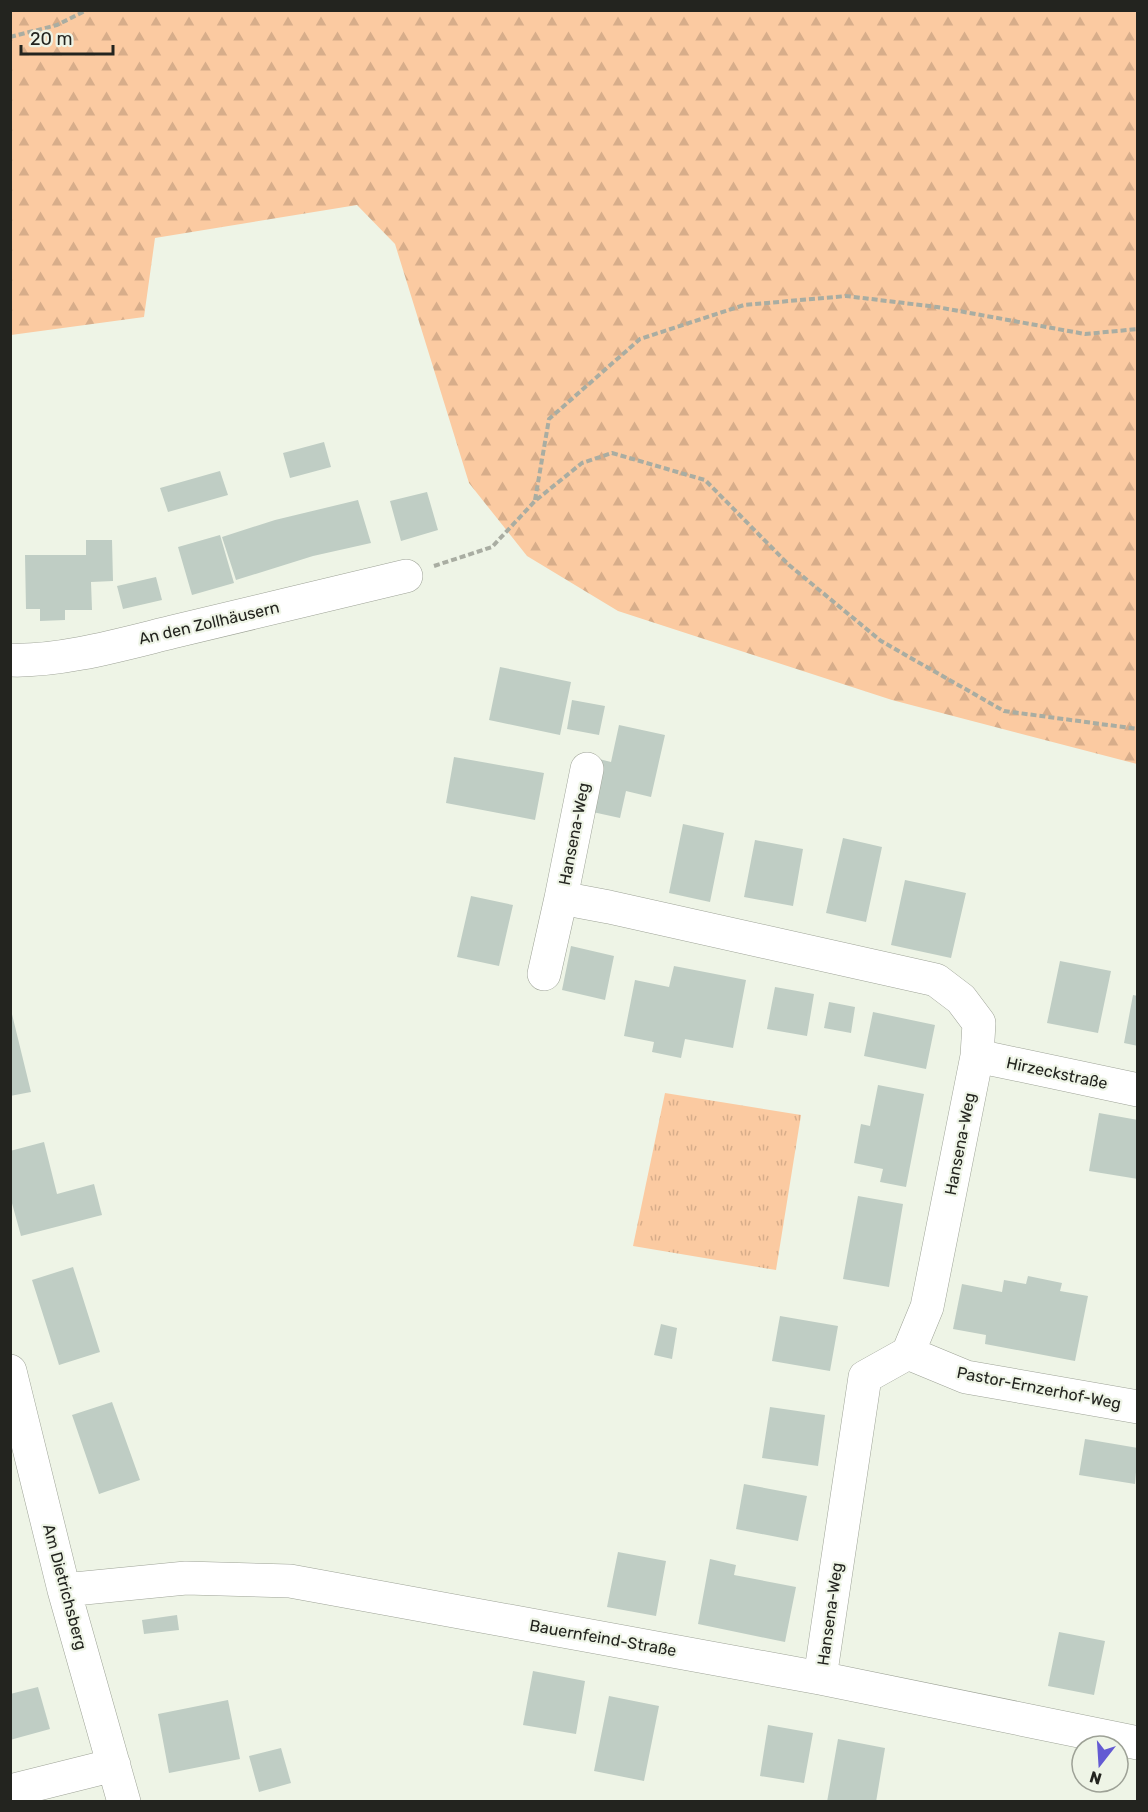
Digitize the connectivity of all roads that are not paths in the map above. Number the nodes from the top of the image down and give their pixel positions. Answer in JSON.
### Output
{"nodes":[{"id":1,"x":406,"y":576,"type":"road end"},
{"id":2,"x":10,"y":660,"type":"edge"},
{"id":3,"x":587,"y":769,"type":"dead end"},
{"id":4,"x":561,"y":898,"type":"junction"},
{"id":5,"x":544,"y":974,"type":"dead end"},
{"id":6,"x":977,"y":1056,"type":"junction"},
{"id":7,"x":1137,"y":1089,"type":"edge"},
{"id":8,"x":908,"y":1353,"type":"junction"},
{"id":9,"x":10,"y":1371,"type":"edge"},
{"id":10,"x":1137,"y":1407,"type":"edge"},
{"id":11,"x":64,"y":1590,"type":"junction"},
{"id":12,"x":820,"y":1678,"type":"junction"},
{"id":13,"x":1137,"y":1743,"type":"edge"},
{"id":14,"x":114,"y":1765,"type":"junction"},
{"id":15,"x":10,"y":1791,"type":"edge"},
{"id":16,"x":124,"y":1802,"type":"edge"}],
"edges":[{"from":1,"to":2,"type":"street","name":"An den Zollhäusern"},
{"from":3,"to":4,"type":"street","name":"Hansena-Weg"},
{"from":4,"to":5,"type":"street","name":"Hansena-Weg"},
{"from":4,"to":6,"type":"street","name":"Hansena-Weg"},
{"from":6,"to":7,"type":"street","name":"Hirzeckstraße"},
{"from":6,"to":8,"type":"street","name":"Hansena-Weg"},
{"from":8,"to":10,"type":"street","name":"Pastor-Ernzerhof-Weg"},
{"from":8,"to":12,"type":"street","name":"Hansena-Weg"},
{"from":9,"to":11,"type":"street","name":"Am Dietrichsberg"},
{"from":11,"to":12,"type":"street","name":"Bauernfeind-Straße"},
{"from":11,"to":14,"type":"street","name":"Am Dietrichsberg"},
{"from":12,"to":13,"type":"street","name":"Bauernfeind-Straße"},
{"from":14,"to":15,"type":"street"},
{"from":14,"to":16,"type":"street","name":"Am Dietrichsberg"}]}
